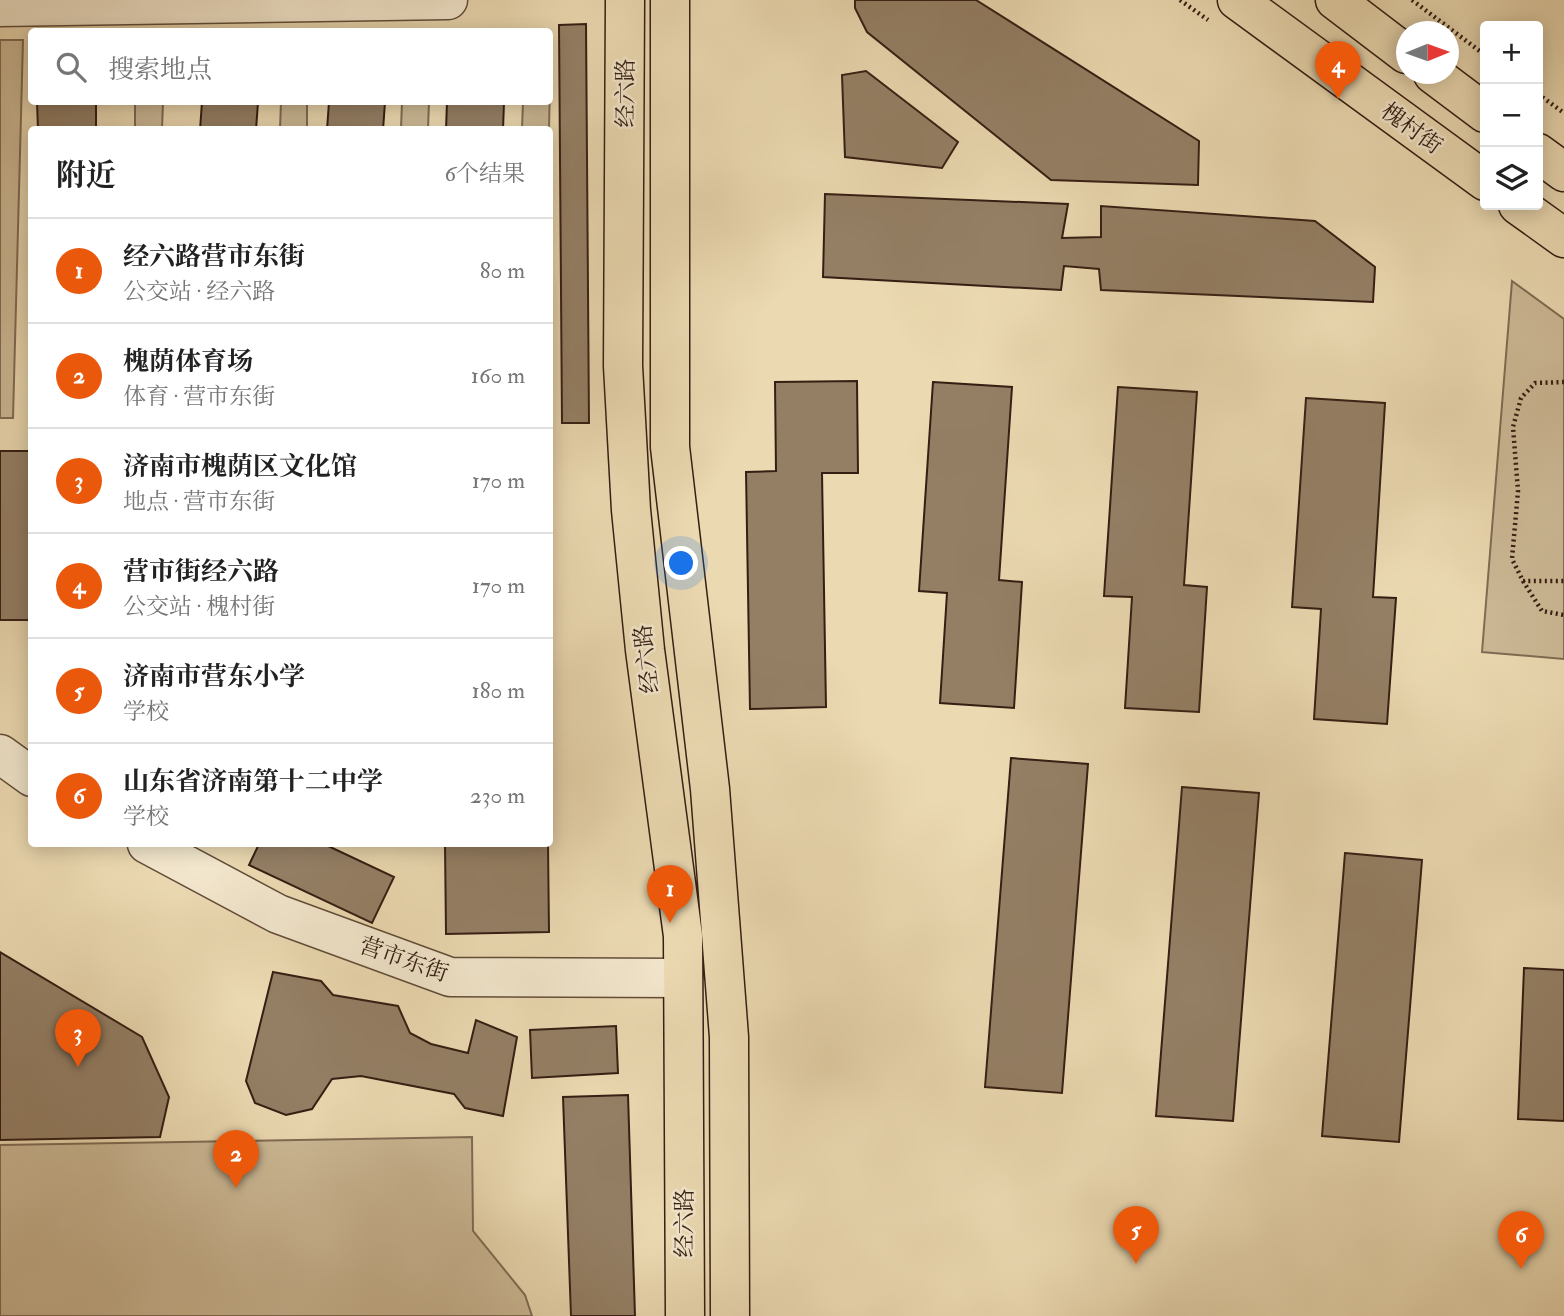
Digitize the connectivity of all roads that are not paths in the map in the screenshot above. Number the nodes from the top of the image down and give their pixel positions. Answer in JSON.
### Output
{"nodes":[{"id":1,"x":448,"y":0,"type":"edge"},
{"id":2,"x":625,"y":0,"type":"edge"},
{"id":3,"x":670,"y":0,"type":"edge"},
{"id":4,"x":1237,"y":0,"type":"edge"},
{"id":5,"x":1335,"y":0,"type":"edge"},
{"id":6,"x":0,"y":7,"type":"edge"},
{"id":7,"x":1396,"y":46,"type":"edge"},
{"id":8,"x":1446,"y":84,"type":"edge"},
{"id":9,"x":1480,"y":109,"type":"edge"},
{"id":10,"x":1543,"y":157,"type":"edge"},
{"id":11,"x":1564,"y":172,"type":"edge"},
{"id":12,"x":1480,"y":177,"type":"edge"},
{"id":13,"x":1525,"y":210,"type":"edge"},
{"id":14,"x":1564,"y":238,"type":"edge"},
{"id":15,"x":0,"y":754,"type":"edge"},
{"id":16,"x":28,"y":774,"type":"edge"},
{"id":17,"x":153,"y":847,"type":"edge"},
{"id":18,"x":683,"y":978,"type":"junction"},
{"id":19,"x":685,"y":1316,"type":"edge"},
{"id":20,"x":730,"y":1316,"type":"edge"}],
"edges":[{"from":1,"to":6,"type":"street"},
{"from":2,"to":18,"type":"main road","name":"经六路"},
{"from":3,"to":20,"type":"main road","name":"经六路"},
{"from":4,"to":12,"type":"main road","name":"槐村街"},
{"from":5,"to":7,"type":"main road"},
{"from":8,"to":9,"type":"main road"},
{"from":10,"to":11,"type":"main road"},
{"from":13,"to":14,"type":"main road"},
{"from":15,"to":16,"type":"street"},
{"from":17,"to":18,"type":"street","name":"营市东街"},
{"from":18,"to":19,"type":"main road","name":"经六路"}]}
